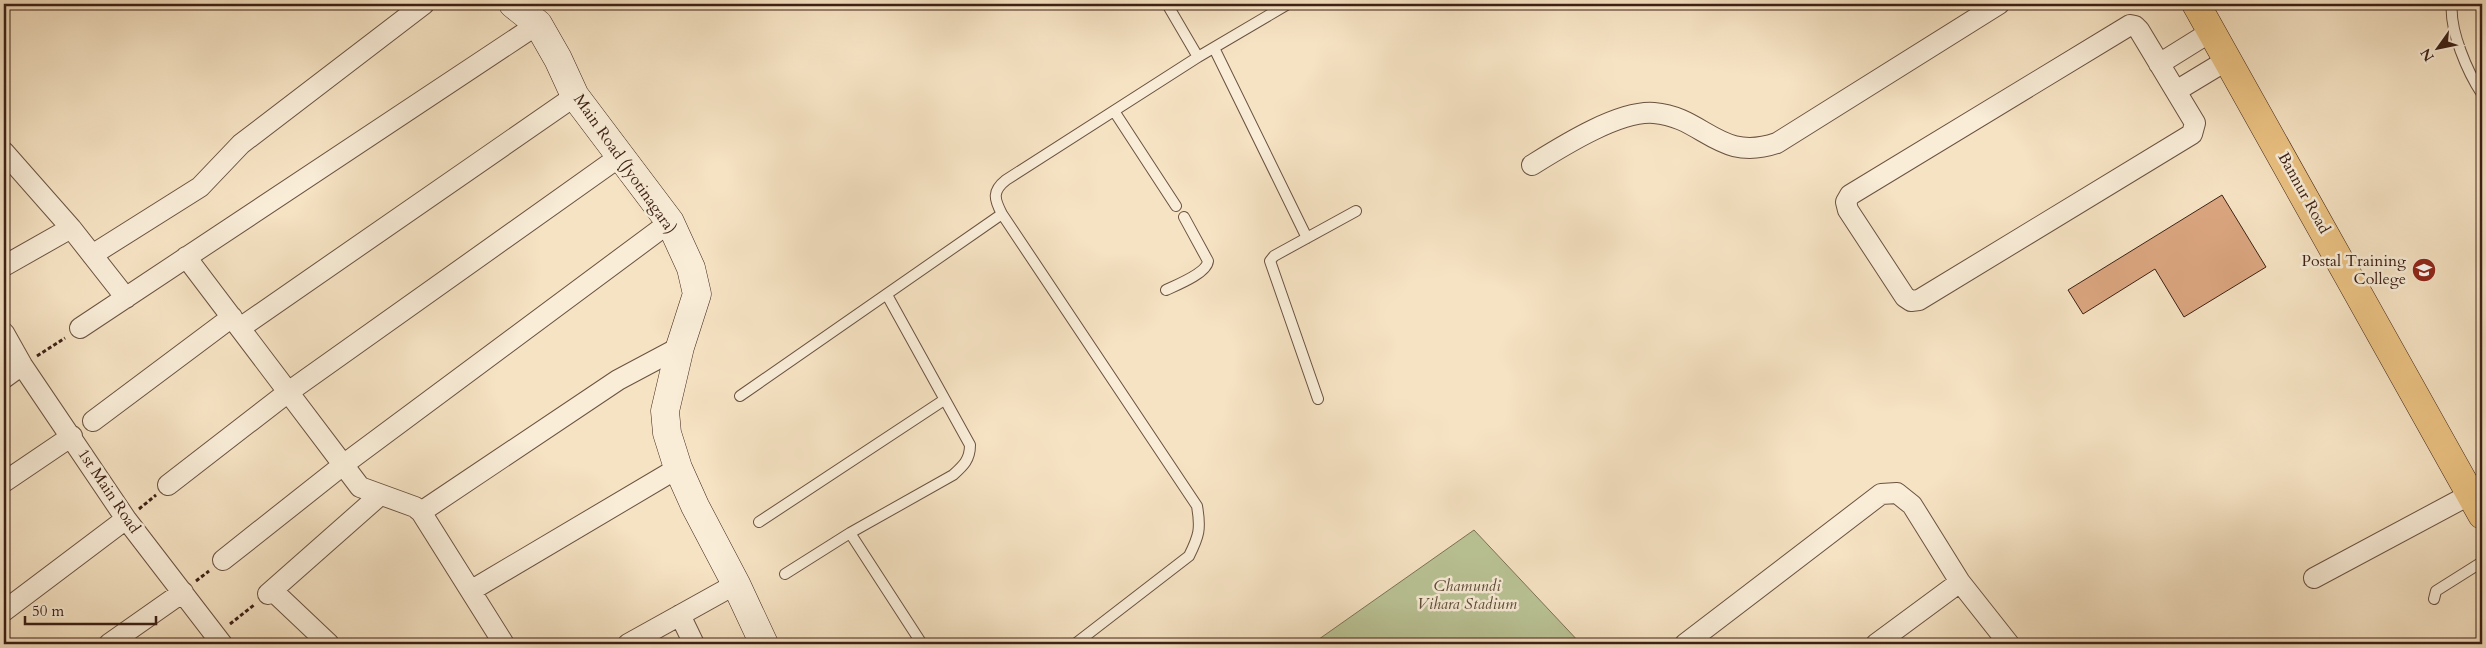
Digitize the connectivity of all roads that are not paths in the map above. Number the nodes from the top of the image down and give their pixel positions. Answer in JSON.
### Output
{"nodes":[{"id":1,"x":424,"y":4,"type":"edge"},
{"id":2,"x":513,"y":4,"type":"edge"},
{"id":3,"x":1167,"y":4,"type":"edge"},
{"id":4,"x":1288,"y":4,"type":"edge"},
{"id":5,"x":2000,"y":4,"type":"edge"},
{"id":6,"x":2196,"y":4,"type":"edge"},
{"id":7,"x":2452,"y":4,"type":"edge"},
{"id":8,"x":538,"y":24,"type":"junction"},
{"id":9,"x":2212,"y":30,"type":"junction"},
{"id":10,"x":1214,"y":48,"type":"junction"},
{"id":11,"x":1198,"y":57,"type":"junction"},
{"id":12,"x":2229,"y":59,"type":"junction"},
{"id":13,"x":2159,"y":64,"type":"junction"},
{"id":14,"x":2176,"y":92,"type":"junction"},
{"id":15,"x":2482,"y":94,"type":"edge"},
{"id":16,"x":575,"y":96,"type":"junction"},
{"id":17,"x":1114,"y":111,"type":"junction"},
{"id":18,"x":4,"y":152,"type":"edge"},
{"id":19,"x":622,"y":156,"type":"junction"},
{"id":20,"x":1532,"y":165,"type":"dead end"},
{"id":21,"x":1176,"y":206,"type":"dead end"},
{"id":22,"x":1356,"y":211,"type":"dead end"},
{"id":23,"x":1002,"y":214,"type":"junction"},
{"id":24,"x":1184,"y":217,"type":"dead end"},
{"id":25,"x":670,"y":222,"type":"junction"},
{"id":26,"x":71,"y":228,"type":"junction"},
{"id":27,"x":1307,"y":238,"type":"junction"},
{"id":28,"x":92,"y":255,"type":"junction"},
{"id":29,"x":186,"y":257,"type":"junction"},
{"id":30,"x":4,"y":266,"type":"edge"},
{"id":31,"x":1166,"y":290,"type":"dead end"},
{"id":32,"x":886,"y":296,"type":"junction"},
{"id":33,"x":126,"y":298,"type":"junction"},
{"id":34,"x":236,"y":322,"type":"junction"},
{"id":35,"x":80,"y":328,"type":"road end"},
{"id":36,"x":4,"y":333,"type":"edge"},
{"id":37,"x":680,"y":347,"type":"junction"},
{"id":38,"x":22,"y":366,"type":"junction"},
{"id":39,"x":4,"y":378,"type":"edge"},
{"id":40,"x":287,"y":392,"type":"junction"},
{"id":41,"x":740,"y":396,"type":"dead end"},
{"id":42,"x":1318,"y":399,"type":"dead end"},
{"id":43,"x":944,"y":400,"type":"junction"},
{"id":44,"x":93,"y":421,"type":"dead end"},
{"id":45,"x":72,"y":436,"type":"junction"},
{"id":46,"x":342,"y":465,"type":"junction"},
{"id":47,"x":678,"y":468,"type":"junction"},
{"id":48,"x":4,"y":482,"type":"edge"},
{"id":49,"x":168,"y":485,"type":"road end"},
{"id":50,"x":379,"y":496,"type":"junction"},
{"id":51,"x":2477,"y":504,"type":"edge"},
{"id":52,"x":421,"y":512,"type":"junction"},
{"id":53,"x":126,"y":519,"type":"junction"},
{"id":54,"x":759,"y":522,"type":"dead end"},
{"id":55,"x":850,"y":533,"type":"junction"},
{"id":56,"x":223,"y":560,"type":"road end"},
{"id":57,"x":2482,"y":562,"type":"edge"},
{"id":58,"x":785,"y":574,"type":"dead end"},
{"id":59,"x":2314,"y":578,"type":"dead end"},
{"id":60,"x":1960,"y":582,"type":"junction"},
{"id":61,"x":736,"y":584,"type":"junction"},
{"id":62,"x":472,"y":590,"type":"junction"},
{"id":63,"x":183,"y":592,"type":"junction"},
{"id":64,"x":2434,"y":599,"type":"dead end"},
{"id":65,"x":4,"y":611,"type":"edge"},
{"id":66,"x":680,"y":615,"type":"junction"},
{"id":67,"x":218,"y":640,"type":"edge"},
{"id":68,"x":109,"y":644,"type":"edge"},
{"id":69,"x":329,"y":644,"type":"edge"},
{"id":70,"x":504,"y":644,"type":"edge"},
{"id":71,"x":628,"y":644,"type":"edge"},
{"id":72,"x":694,"y":644,"type":"edge"},
{"id":73,"x":764,"y":644,"type":"edge"},
{"id":74,"x":922,"y":644,"type":"edge"},
{"id":75,"x":1075,"y":644,"type":"edge"},
{"id":76,"x":1685,"y":644,"type":"edge"},
{"id":77,"x":1876,"y":644,"type":"edge"},
{"id":78,"x":2009,"y":644,"type":"edge"}],
"edges":[{"from":1,"to":28,"type":"street"},
{"from":2,"to":8,"type":"street","name":"Main Road (Jyotinagara)"},
{"from":3,"to":11,"type":"lane"},
{"from":4,"to":10,"type":"lane"},
{"from":5,"to":20,"type":"street"},
{"from":6,"to":9,"type":"main road","name":"Bannur Road"},
{"from":7,"to":15,"type":"lane"},
{"from":8,"to":16,"type":"street","name":"Main Road (Jyotinagara)"},
{"from":8,"to":29,"type":"street"},
{"from":9,"to":12,"type":"main road","name":"Bannur Road"},
{"from":9,"to":13,"type":"street"},
{"from":10,"to":11,"type":"lane"},
{"from":10,"to":27,"type":"lane"},
{"from":11,"to":17,"type":"lane"},
{"from":12,"to":14,"type":"street"},
{"from":12,"to":51,"type":"main road","name":"Bannur Road"},
{"from":13,"to":14,"type":"street"},
{"from":13,"to":14,"type":"street"},
{"from":16,"to":19,"type":"street","name":"Main Road (Jyotinagara)"},
{"from":16,"to":34,"type":"street"},
{"from":17,"to":21,"type":"lane"},
{"from":17,"to":23,"type":"lane"},
{"from":18,"to":26,"type":"street"},
{"from":19,"to":25,"type":"street","name":"Main Road (Jyotinagara)"},
{"from":19,"to":40,"type":"street"},
{"from":22,"to":27,"type":"lane"},
{"from":23,"to":32,"type":"lane"},
{"from":23,"to":75,"type":"lane"},
{"from":24,"to":31,"type":"lane"},
{"from":25,"to":37,"type":"street","name":"Main Road (Jyotinagara)"},
{"from":25,"to":46,"type":"street"},
{"from":26,"to":28,"type":"street"},
{"from":26,"to":30,"type":"street"},
{"from":27,"to":42,"type":"lane"},
{"from":28,"to":33,"type":"street"},
{"from":29,"to":33,"type":"street"},
{"from":29,"to":34,"type":"street"},
{"from":32,"to":41,"type":"lane"},
{"from":32,"to":43,"type":"lane"},
{"from":33,"to":35,"type":"street"},
{"from":34,"to":40,"type":"street"},
{"from":34,"to":44,"type":"street"},
{"from":36,"to":38,"type":"street","name":"1st Main Road"},
{"from":37,"to":47,"type":"street","name":"Main Road (Jyotinagara)"},
{"from":37,"to":52,"type":"street"},
{"from":38,"to":39,"type":"street"},
{"from":38,"to":45,"type":"street","name":"1st Main Road"},
{"from":40,"to":46,"type":"street"},
{"from":40,"to":49,"type":"street"},
{"from":43,"to":54,"type":"lane"},
{"from":43,"to":55,"type":"lane"},
{"from":45,"to":48,"type":"street"},
{"from":45,"to":53,"type":"street","name":"1st Main Road"},
{"from":46,"to":50,"type":"street"},
{"from":46,"to":56,"type":"street"},
{"from":47,"to":61,"type":"street","name":"Main Road (Jyotinagara)"},
{"from":47,"to":62,"type":"street"},
{"from":50,"to":52,"type":"street"},
{"from":50,"to":69,"type":"street"},
{"from":51,"to":59,"type":"street"},
{"from":52,"to":62,"type":"street"},
{"from":53,"to":63,"type":"street","name":"1st Main Road"},
{"from":53,"to":65,"type":"street"},
{"from":55,"to":58,"type":"lane"},
{"from":55,"to":74,"type":"lane"},
{"from":57,"to":64,"type":"lane"},
{"from":60,"to":76,"type":"street"},
{"from":60,"to":77,"type":"street"},
{"from":60,"to":78,"type":"street"},
{"from":61,"to":66,"type":"street"},
{"from":61,"to":73,"type":"street","name":"Main Road (Jyotinagara)"},
{"from":62,"to":70,"type":"street"},
{"from":63,"to":67,"type":"street","name":"1st Main Road"},
{"from":63,"to":68,"type":"street"},
{"from":66,"to":71,"type":"street"},
{"from":66,"to":72,"type":"street"}]}
